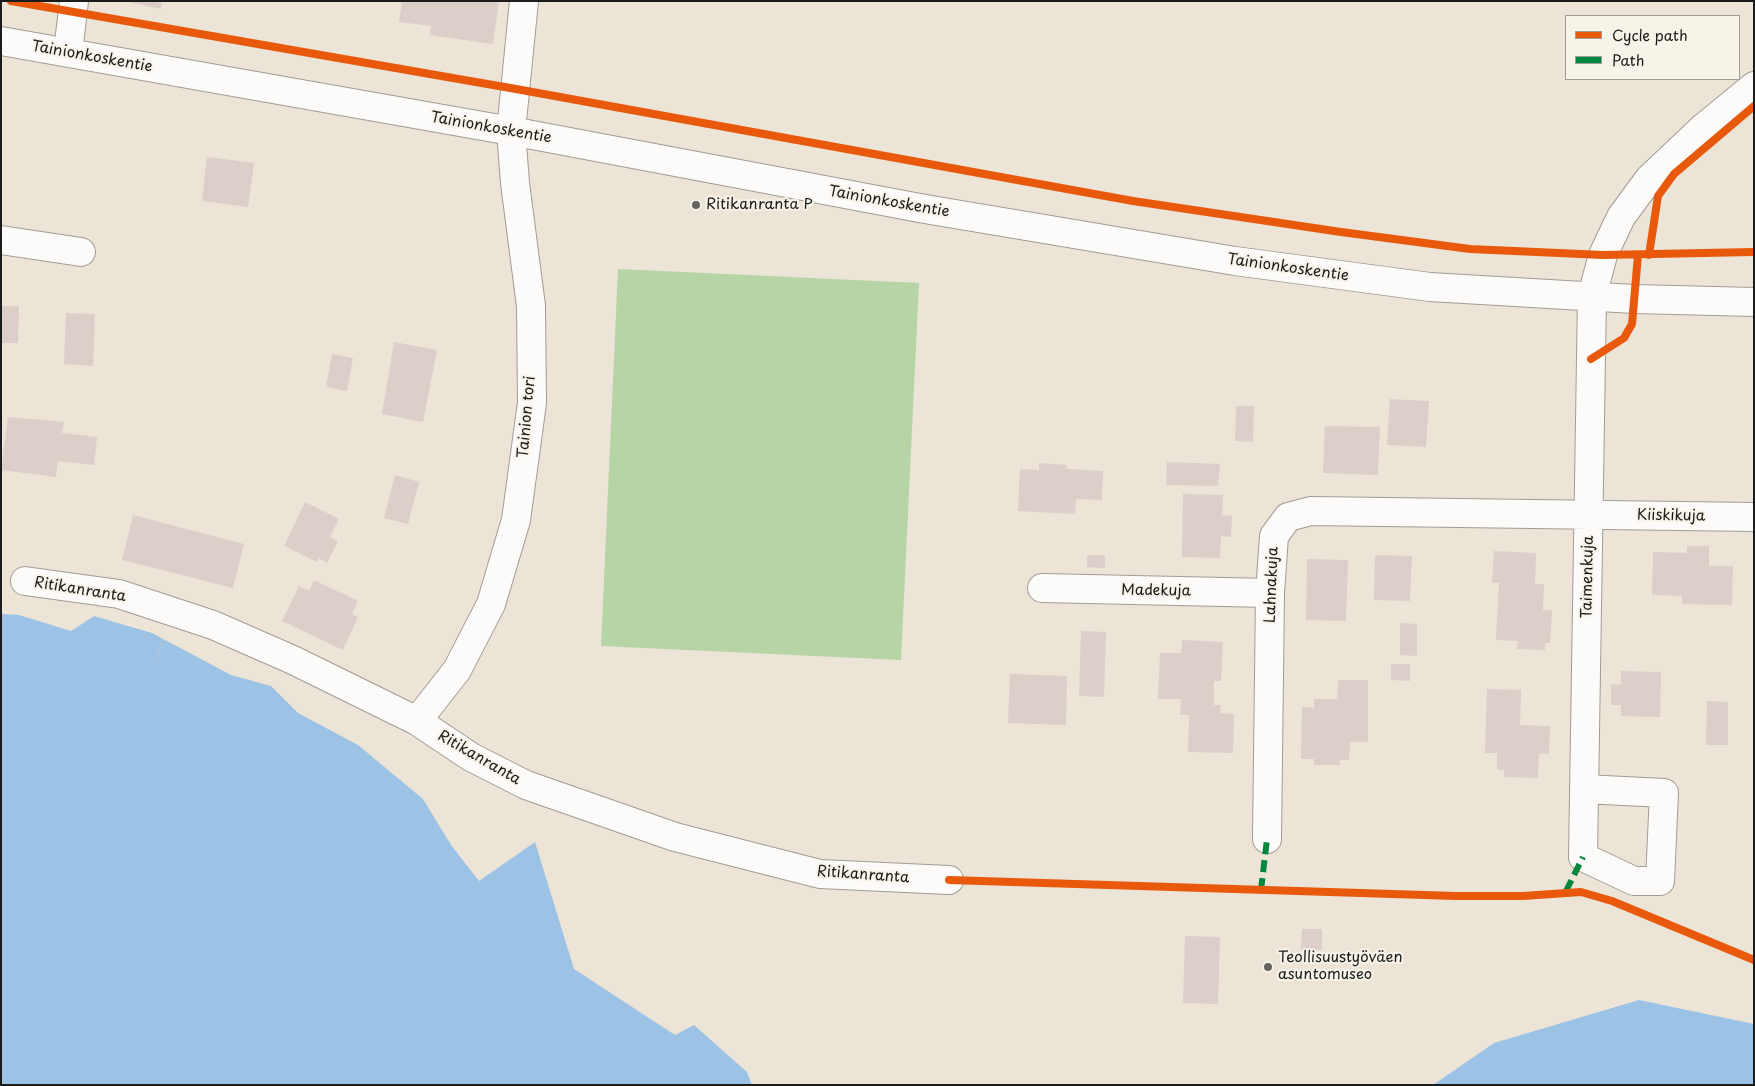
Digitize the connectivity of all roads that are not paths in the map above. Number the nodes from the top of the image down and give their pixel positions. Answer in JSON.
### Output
{"nodes":[{"id":1,"x":74,"y":1,"type":"edge"},
{"id":2,"x":524,"y":1,"type":"edge"},
{"id":3,"x":1,"y":41,"type":"edge"},
{"id":4,"x":68,"y":52,"type":"junction"},
{"id":5,"x":1754,"y":86,"type":"edge"},
{"id":6,"x":511,"y":131,"type":"junction"},
{"id":7,"x":1,"y":240,"type":"edge"},
{"id":8,"x":81,"y":252,"type":"dead end"},
{"id":9,"x":1592,"y":296,"type":"junction"},
{"id":10,"x":1754,"y":302,"type":"edge"},
{"id":11,"x":1588,"y":515,"type":"junction"},
{"id":12,"x":1754,"y":517,"type":"edge"},
{"id":13,"x":24,"y":581,"type":"dead end"},
{"id":14,"x":1042,"y":588,"type":"dead end"},
{"id":15,"x":1270,"y":593,"type":"junction"},
{"id":16,"x":417,"y":721,"type":"junction"},
{"id":17,"x":1584,"y":789,"type":"junction"},
{"id":18,"x":1267,"y":839,"type":"dead end"},
{"id":19,"x":950,"y":880,"type":"dead end"}],
"edges":[{"from":1,"to":4,"type":"street"},
{"from":2,"to":6,"type":"street","name":"Tainion tori"},
{"from":3,"to":4,"type":"street","name":"Tainionkoskentie"},
{"from":4,"to":6,"type":"street","name":"Tainionkoskentie"},
{"from":5,"to":9,"type":"street","name":"Taimenkuja"},
{"from":6,"to":9,"type":"street","name":"Tainionkoskentie"},
{"from":6,"to":16,"type":"street","name":"Tainion tori"},
{"from":7,"to":8,"type":"street"},
{"from":9,"to":10,"type":"street","name":"Tainionkoskentie"},
{"from":9,"to":11,"type":"street","name":"Taimenkuja"},
{"from":11,"to":12,"type":"street","name":"Kiiskikuja"},
{"from":11,"to":15,"type":"street","name":"Lahnakuja"},
{"from":11,"to":17,"type":"street","name":"Taimenkuja"},
{"from":13,"to":16,"type":"street","name":"Ritikanranta"},
{"from":14,"to":15,"type":"street","name":"Madekuja"},
{"from":15,"to":18,"type":"street","name":"Lahnakuja"},
{"from":16,"to":19,"type":"street","name":"Ritikanranta"},
{"from":17,"to":17,"type":"street","name":"Taimenkuja"}]}
